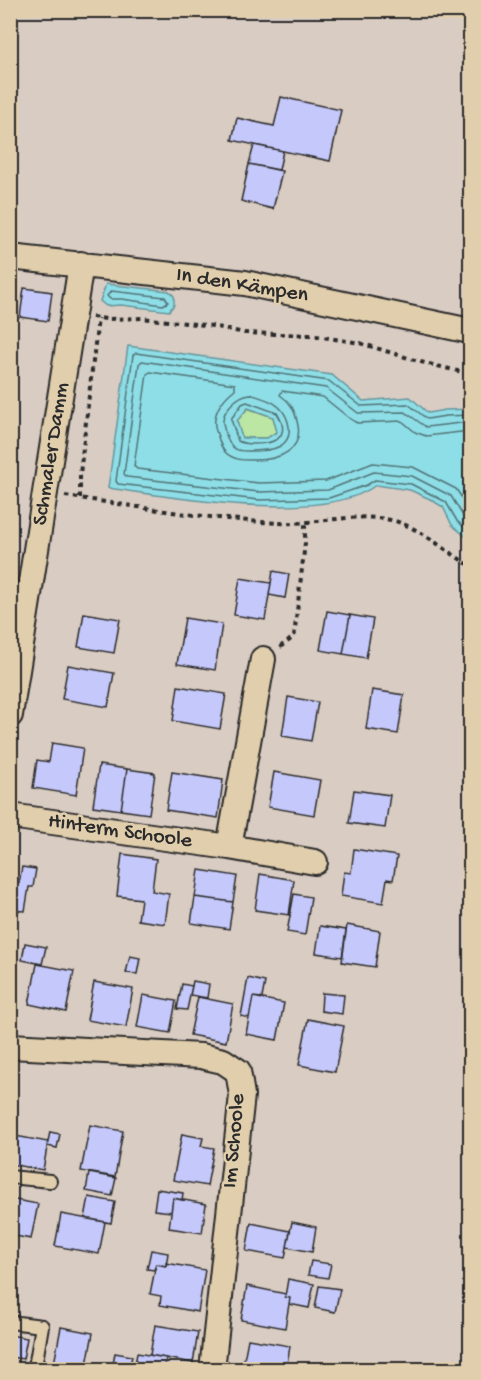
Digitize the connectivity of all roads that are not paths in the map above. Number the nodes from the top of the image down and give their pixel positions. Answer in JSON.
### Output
{"nodes":[{"id":1,"x":10,"y":257,"type":"edge"},
{"id":2,"x":81,"y":264,"type":"junction"},
{"id":3,"x":471,"y":331,"type":"edge"},
{"id":4,"x":19,"y":604,"type":"edge"},
{"id":5,"x":262,"y":659,"type":"road end"},
{"id":6,"x":10,"y":716,"type":"edge"},
{"id":7,"x":10,"y":816,"type":"edge"},
{"id":8,"x":229,"y":847,"type":"junction"},
{"id":9,"x":315,"y":862,"type":"dead end"},
{"id":10,"x":10,"y":1046,"type":"edge"},
{"id":11,"x":10,"y":1177,"type":"edge"},
{"id":12,"x":50,"y":1181,"type":"dead end"},
{"id":13,"x":10,"y":1322,"type":"edge"},
{"id":14,"x":35,"y":1367,"type":"dead end"},
{"id":15,"x":212,"y":1370,"type":"edge"}],
"edges":[{"from":1,"to":2,"type":"street","name":"In den Kämpen"},
{"from":2,"to":3,"type":"street","name":"In den Kämpen"},
{"from":2,"to":4,"type":"street","name":"Schmaler Damm"},
{"from":4,"to":6,"type":"street","name":"Schmaler Damm"},
{"from":5,"to":8,"type":"street"},
{"from":7,"to":8,"type":"street","name":"Hinterm Schoole"},
{"from":8,"to":9,"type":"street","name":"Hinterm Schoole"},
{"from":10,"to":15,"type":"street","name":"Im Schoole"},
{"from":11,"to":12,"type":"lane"},
{"from":13,"to":14,"type":"lane"}]}
